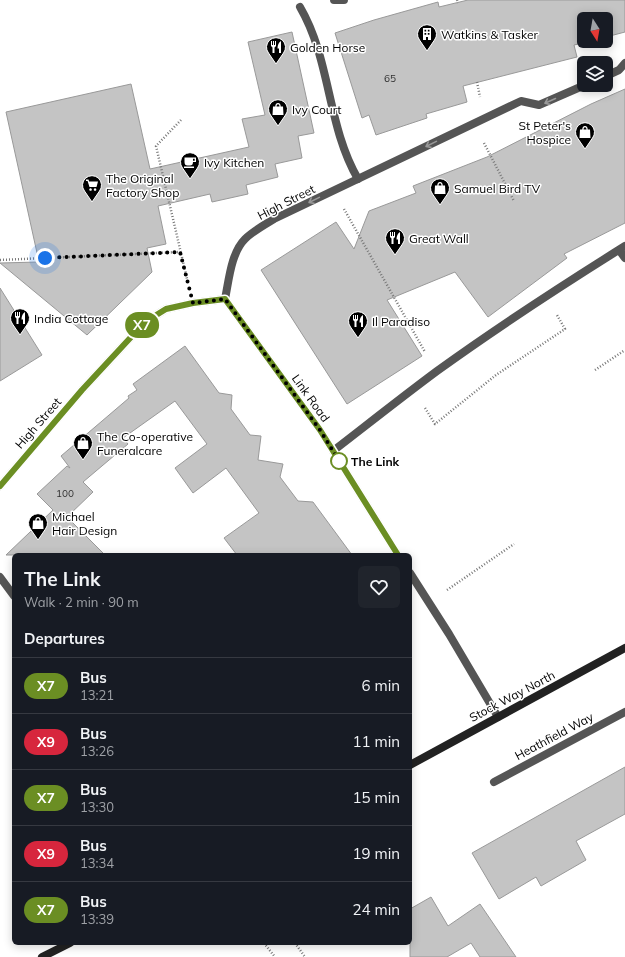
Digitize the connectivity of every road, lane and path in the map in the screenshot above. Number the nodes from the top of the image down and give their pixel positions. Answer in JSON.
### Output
{"nodes":[{"id":1,"x":334,"y":0,"type":"edge"},
{"id":2,"x":344,"y":0,"type":"edge"},
{"id":3,"x":300,"y":7,"type":"dead end"},
{"id":4,"x":625,"y":63,"type":"edge"},
{"id":5,"x":613,"y":73,"type":"edge"},
{"id":6,"x":577,"y":88,"type":"edge"},
{"id":7,"x":181,"y":120,"type":"dead end"},
{"id":8,"x":474,"y":124,"type":"junction"},
{"id":9,"x":358,"y":179,"type":"junction"},
{"id":10,"x":334,"y":191,"type":"junction"},
{"id":11,"x":514,"y":201,"type":"dead end"},
{"id":12,"x":622,"y":248,"type":"edge"},
{"id":13,"x":180,"y":252,"type":"junction"},
{"id":14,"x":625,"y":258,"type":"edge"},
{"id":15,"x":0,"y":260,"type":"edge"},
{"id":16,"x":225,"y":299,"type":"junction"},
{"id":17,"x":193,"y":303,"type":"junction"},
{"id":18,"x":565,"y":329,"type":"dead end"},
{"id":19,"x":625,"y":350,"type":"edge"},
{"id":20,"x":595,"y":370,"type":"dead end"},
{"id":21,"x":436,"y":372,"type":"junction"},
{"id":22,"x":435,"y":424,"type":"dead end"},
{"id":23,"x":333,"y":451,"type":"junction"},
{"id":24,"x":0,"y":486,"type":"edge"},
{"id":25,"x":514,"y":544,"type":"dead end"},
{"id":26,"x":397,"y":553,"type":"edge"},
{"id":27,"x":412,"y":576,"type":"edge"},
{"id":28,"x":0,"y":577,"type":"edge"},
{"id":29,"x":12,"y":593,"type":"edge"},
{"id":30,"x":429,"y":602,"type":"junction"},
{"id":31,"x":625,"y":648,"type":"edge"},
{"id":32,"x":625,"y":712,"type":"edge"},
{"id":33,"x":498,"y":717,"type":"junction"},
{"id":34,"x":412,"y":764,"type":"edge"},
{"id":35,"x":494,"y":782,"type":"dead end"},
{"id":36,"x":66,"y":945,"type":"edge"},
{"id":37,"x":266,"y":945,"type":"edge"},
{"id":38,"x":296,"y":945,"type":"edge"},
{"id":39,"x":42,"y":957,"type":"edge"},
{"id":40,"x":275,"y":957,"type":"edge"},
{"id":41,"x":305,"y":957,"type":"edge"}],
"edges":[{"from":1,"to":2,"type":"street"},
{"from":3,"to":9,"type":"street"},
{"from":4,"to":5,"type":"street"},
{"from":6,"to":8,"type":"street","name":"High Street","one_way":true},
{"from":7,"to":13,"type":"path"},
{"from":8,"to":9,"type":"street","name":"High Street","one_way":true},
{"from":8,"to":11,"type":"path"},
{"from":9,"to":10,"type":"street","name":"High Street"},
{"from":10,"to":16,"type":"street","name":"High Street","one_way":true},
{"from":10,"to":21,"type":"path"},
{"from":12,"to":14,"type":"street"},
{"from":12,"to":21,"type":"street"},
{"from":13,"to":15,"type":"path"},
{"from":13,"to":17,"type":"path"},
{"from":16,"to":17,"type":"street","name":"High Street"},
{"from":16,"to":23,"type":"street","name":"Link Road"},
{"from":17,"to":24,"type":"street","name":"High Street"},
{"from":18,"to":22,"type":"path"},
{"from":19,"to":20,"type":"path"},
{"from":21,"to":23,"type":"street"},
{"from":23,"to":26,"type":"street","name":"Link Road"},
{"from":25,"to":30,"type":"path"},
{"from":27,"to":30,"type":"street"},
{"from":28,"to":29,"type":"street"},
{"from":30,"to":33,"type":"street"},
{"from":31,"to":33,"type":"main road","name":"Stock Way North"},
{"from":32,"to":35,"type":"street","name":"Heathfield Way"},
{"from":33,"to":34,"type":"main road","name":"Stock Way North"},
{"from":36,"to":39,"type":"main road"},
{"from":37,"to":40,"type":"path"},
{"from":38,"to":41,"type":"path"}]}
